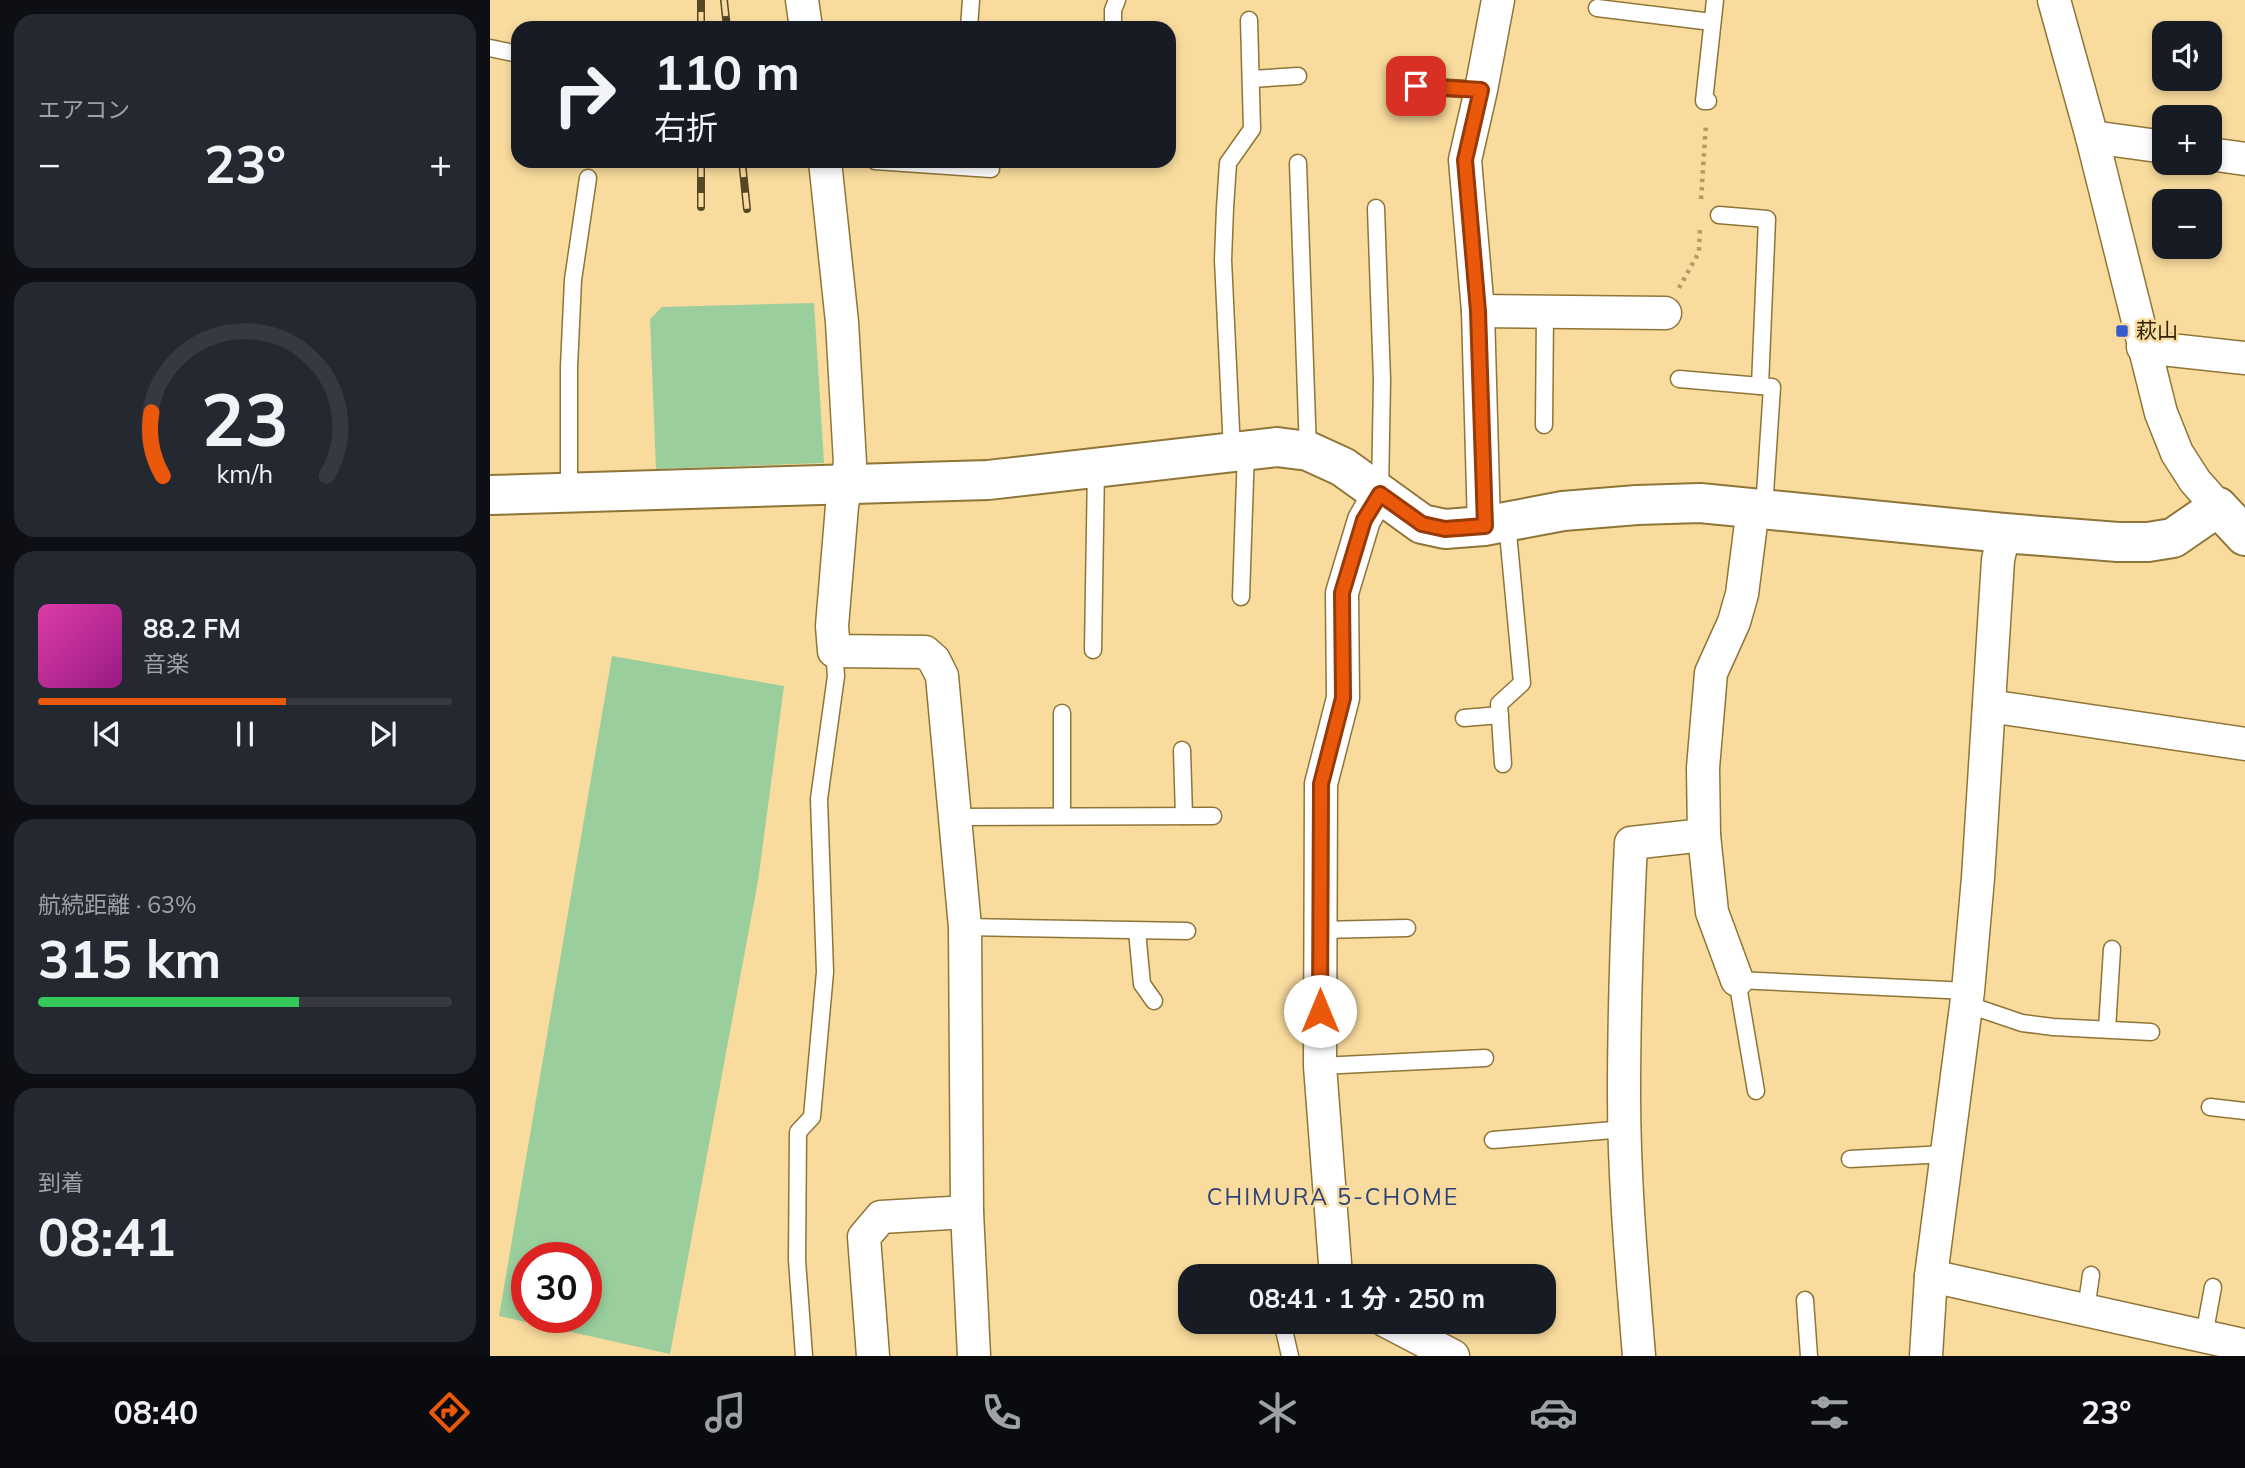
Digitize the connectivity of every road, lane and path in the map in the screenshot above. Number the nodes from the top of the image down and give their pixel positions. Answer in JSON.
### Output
{"nodes":[{"id":1,"x":802,"y":0,"type":"edge"},
{"id":2,"x":971,"y":0,"type":"edge"},
{"id":3,"x":1117,"y":0,"type":"edge"},
{"id":4,"x":1498,"y":0,"type":"edge"},
{"id":5,"x":1715,"y":0,"type":"edge"},
{"id":6,"x":2054,"y":0,"type":"edge"},
{"id":7,"x":1597,"y":8,"type":"dead end"},
{"id":8,"x":1249,"y":20,"type":"dead end"},
{"id":9,"x":805,"y":21,"type":"edge"},
{"id":10,"x":970,"y":21,"type":"edge"},
{"id":11,"x":1113,"y":21,"type":"edge"},
{"id":12,"x":1712,"y":22,"type":"junction"},
{"id":13,"x":490,"y":48,"type":"edge"},
{"id":14,"x":511,"y":52,"type":"edge"},
{"id":15,"x":1298,"y":76,"type":"dead end"},
{"id":16,"x":1251,"y":79,"type":"junction"},
{"id":17,"x":1416,"y":86,"type":"dead end"},
{"id":18,"x":1481,"y":90,"type":"junction"},
{"id":19,"x":1708,"y":101,"type":"dead end"},
{"id":20,"x":2092,"y":137,"type":"junction"},
{"id":21,"x":2152,"y":145,"type":"edge"},
{"id":22,"x":2222,"y":156,"type":"edge"},
{"id":23,"x":2245,"y":159,"type":"edge"},
{"id":24,"x":1298,"y":163,"type":"dead end"},
{"id":25,"x":826,"y":168,"type":"edge"},
{"id":26,"x":976,"y":168,"type":"edge"},
{"id":27,"x":991,"y":169,"type":"dead end"},
{"id":28,"x":587,"y":178,"type":"dead end"},
{"id":29,"x":1376,"y":208,"type":"dead end"},
{"id":30,"x":1719,"y":215,"type":"dead end"},
{"id":31,"x":1478,"y":311,"type":"junction"},
{"id":32,"x":1545,"y":312,"type":"junction"},
{"id":33,"x":1665,"y":313,"type":"dead end"},
{"id":34,"x":2143,"y":347,"type":"junction"},
{"id":35,"x":2245,"y":358,"type":"edge"},
{"id":36,"x":1679,"y":379,"type":"dead end"},
{"id":37,"x":1760,"y":386,"type":"junction"},
{"id":38,"x":1544,"y":425,"type":"dead end"},
{"id":39,"x":1239,"y":450,"type":"junction"},
{"id":40,"x":1308,"y":451,"type":"junction"},
{"id":41,"x":1096,"y":468,"type":"junction"},
{"id":42,"x":847,"y":484,"type":"junction"},
{"id":43,"x":569,"y":492,"type":"junction"},
{"id":44,"x":1380,"y":494,"type":"junction"},
{"id":45,"x":490,"y":495,"type":"edge"},
{"id":46,"x":2218,"y":507,"type":"junction"},
{"id":47,"x":1758,"y":509,"type":"junction"},
{"id":48,"x":1496,"y":524,"type":"junction"},
{"id":49,"x":2004,"y":533,"type":"junction"},
{"id":50,"x":2245,"y":536,"type":"edge"},
{"id":51,"x":1241,"y":597,"type":"dead end"},
{"id":52,"x":1093,"y":650,"type":"dead end"},
{"id":53,"x":834,"y":651,"type":"junction"},
{"id":54,"x":1989,"y":706,"type":"junction"},
{"id":55,"x":1062,"y":713,"type":"dead end"},
{"id":56,"x":1500,"y":715,"type":"junction"},
{"id":57,"x":1464,"y":718,"type":"dead end"},
{"id":58,"x":2245,"y":744,"type":"edge"},
{"id":59,"x":1182,"y":750,"type":"dead end"},
{"id":60,"x":1503,"y":764,"type":"dead end"},
{"id":61,"x":1062,"y":815,"type":"junction"},
{"id":62,"x":1184,"y":816,"type":"junction"},
{"id":63,"x":1213,"y":816,"type":"dead end"},
{"id":64,"x":956,"y":817,"type":"junction"},
{"id":65,"x":1703,"y":835,"type":"junction"},
{"id":66,"x":965,"y":927,"type":"junction"},
{"id":67,"x":1407,"y":928,"type":"dead end"},
{"id":68,"x":1320,"y":930,"type":"junction"},
{"id":69,"x":1137,"y":931,"type":"junction"},
{"id":70,"x":1187,"y":931,"type":"dead end"},
{"id":71,"x":2112,"y":949,"type":"dead end"},
{"id":72,"x":1737,"y":980,"type":"junction"},
{"id":73,"x":1967,"y":997,"type":"junction"},
{"id":74,"x":1154,"y":1002,"type":"dead end"},
{"id":75,"x":2107,"y":1029,"type":"junction"},
{"id":76,"x":2151,"y":1032,"type":"dead end"},
{"id":77,"x":1485,"y":1058,"type":"dead end"},
{"id":78,"x":1320,"y":1066,"type":"junction"},
{"id":79,"x":1756,"y":1091,"type":"dead end"},
{"id":80,"x":2210,"y":1107,"type":"dead end"},
{"id":81,"x":2245,"y":1111,"type":"edge"},
{"id":82,"x":1625,"y":1129,"type":"junction"},
{"id":83,"x":1493,"y":1140,"type":"dead end"},
{"id":84,"x":1946,"y":1154,"type":"junction"},
{"id":85,"x":1850,"y":1159,"type":"dead end"},
{"id":86,"x":967,"y":1212,"type":"junction"},
{"id":87,"x":1334,"y":1264,"type":"edge"},
{"id":88,"x":2091,"y":1275,"type":"dead end"},
{"id":89,"x":1931,"y":1276,"type":"junction"},
{"id":90,"x":2213,"y":1287,"type":"dead end"},
{"id":91,"x":1805,"y":1300,"type":"dead end"},
{"id":92,"x":2085,"y":1310,"type":"junction"},
{"id":93,"x":1285,"y":1334,"type":"edge"},
{"id":94,"x":1411,"y":1334,"type":"edge"},
{"id":95,"x":2204,"y":1336,"type":"junction"},
{"id":96,"x":2239,"y":1344,"type":"dead end"},
{"id":97,"x":804,"y":1356,"type":"edge"},
{"id":98,"x":873,"y":1356,"type":"edge"},
{"id":99,"x":974,"y":1356,"type":"edge"},
{"id":100,"x":1290,"y":1356,"type":"edge"},
{"id":101,"x":1453,"y":1356,"type":"edge"},
{"id":102,"x":1639,"y":1356,"type":"edge"},
{"id":103,"x":1809,"y":1356,"type":"edge"},
{"id":104,"x":1925,"y":1356,"type":"edge"}],
"edges":[{"from":1,"to":9,"type":"street"},
{"from":2,"to":10,"type":"lane"},
{"from":3,"to":11,"type":"lane"},
{"from":4,"to":18,"type":"street"},
{"from":5,"to":12,"type":"lane"},
{"from":6,"to":20,"type":"street"},
{"from":7,"to":12,"type":"lane"},
{"from":8,"to":16,"type":"lane"},
{"from":12,"to":19,"type":"lane"},
{"from":13,"to":14,"type":"lane"},
{"from":15,"to":16,"type":"lane"},
{"from":16,"to":39,"type":"lane"},
{"from":17,"to":18,"type":"lane"},
{"from":18,"to":31,"type":"street"},
{"from":20,"to":21,"type":"street"},
{"from":20,"to":34,"type":"street"},
{"from":22,"to":23,"type":"street"},
{"from":24,"to":40,"type":"lane"},
{"from":25,"to":42,"type":"street"},
{"from":26,"to":27,"type":"lane"},
{"from":28,"to":43,"type":"lane"},
{"from":29,"to":44,"type":"lane"},
{"from":30,"to":37,"type":"lane"},
{"from":31,"to":32,"type":"street"},
{"from":31,"to":48,"type":"street"},
{"from":32,"to":33,"type":"street"},
{"from":32,"to":38,"type":"lane"},
{"from":34,"to":35,"type":"street"},
{"from":34,"to":46,"type":"street"},
{"from":36,"to":37,"type":"lane"},
{"from":37,"to":47,"type":"lane"},
{"from":39,"to":40,"type":"street"},
{"from":39,"to":41,"type":"street"},
{"from":39,"to":51,"type":"lane"},
{"from":40,"to":44,"type":"street"},
{"from":41,"to":42,"type":"street"},
{"from":41,"to":52,"type":"lane"},
{"from":42,"to":43,"type":"street"},
{"from":42,"to":53,"type":"street"},
{"from":43,"to":45,"type":"street"},
{"from":44,"to":48,"type":"street"},
{"from":44,"to":68,"type":"street"},
{"from":46,"to":49,"type":"street"},
{"from":46,"to":50,"type":"street"},
{"from":47,"to":48,"type":"street"},
{"from":47,"to":49,"type":"street"},
{"from":47,"to":65,"type":"street"},
{"from":48,"to":56,"type":"lane"},
{"from":49,"to":54,"type":"street"},
{"from":53,"to":64,"type":"street"},
{"from":53,"to":97,"type":"lane"},
{"from":54,"to":58,"type":"street"},
{"from":54,"to":73,"type":"street"},
{"from":55,"to":61,"type":"lane"},
{"from":56,"to":57,"type":"lane"},
{"from":56,"to":60,"type":"lane"},
{"from":59,"to":62,"type":"lane"},
{"from":61,"to":62,"type":"lane"},
{"from":61,"to":64,"type":"lane"},
{"from":62,"to":63,"type":"lane"},
{"from":64,"to":66,"type":"street"},
{"from":65,"to":72,"type":"street"},
{"from":65,"to":82,"type":"street"},
{"from":66,"to":69,"type":"lane"},
{"from":66,"to":86,"type":"street"},
{"from":67,"to":68,"type":"lane"},
{"from":68,"to":78,"type":"street"},
{"from":69,"to":70,"type":"lane"},
{"from":69,"to":74,"type":"lane"},
{"from":71,"to":75,"type":"lane"},
{"from":72,"to":73,"type":"lane"},
{"from":72,"to":79,"type":"lane"},
{"from":73,"to":75,"type":"lane"},
{"from":73,"to":84,"type":"street"},
{"from":75,"to":76,"type":"lane"},
{"from":77,"to":78,"type":"lane"},
{"from":78,"to":87,"type":"street"},
{"from":80,"to":81,"type":"lane"},
{"from":82,"to":83,"type":"lane"},
{"from":82,"to":102,"type":"street"},
{"from":84,"to":85,"type":"lane"},
{"from":84,"to":89,"type":"street"},
{"from":86,"to":98,"type":"street"},
{"from":86,"to":99,"type":"street"},
{"from":88,"to":92,"type":"lane"},
{"from":89,"to":92,"type":"street"},
{"from":89,"to":104,"type":"street"},
{"from":90,"to":95,"type":"lane"},
{"from":91,"to":103,"type":"lane"},
{"from":92,"to":95,"type":"street"},
{"from":93,"to":100,"type":"lane"},
{"from":94,"to":101,"type":"street"},
{"from":95,"to":96,"type":"street"}]}
